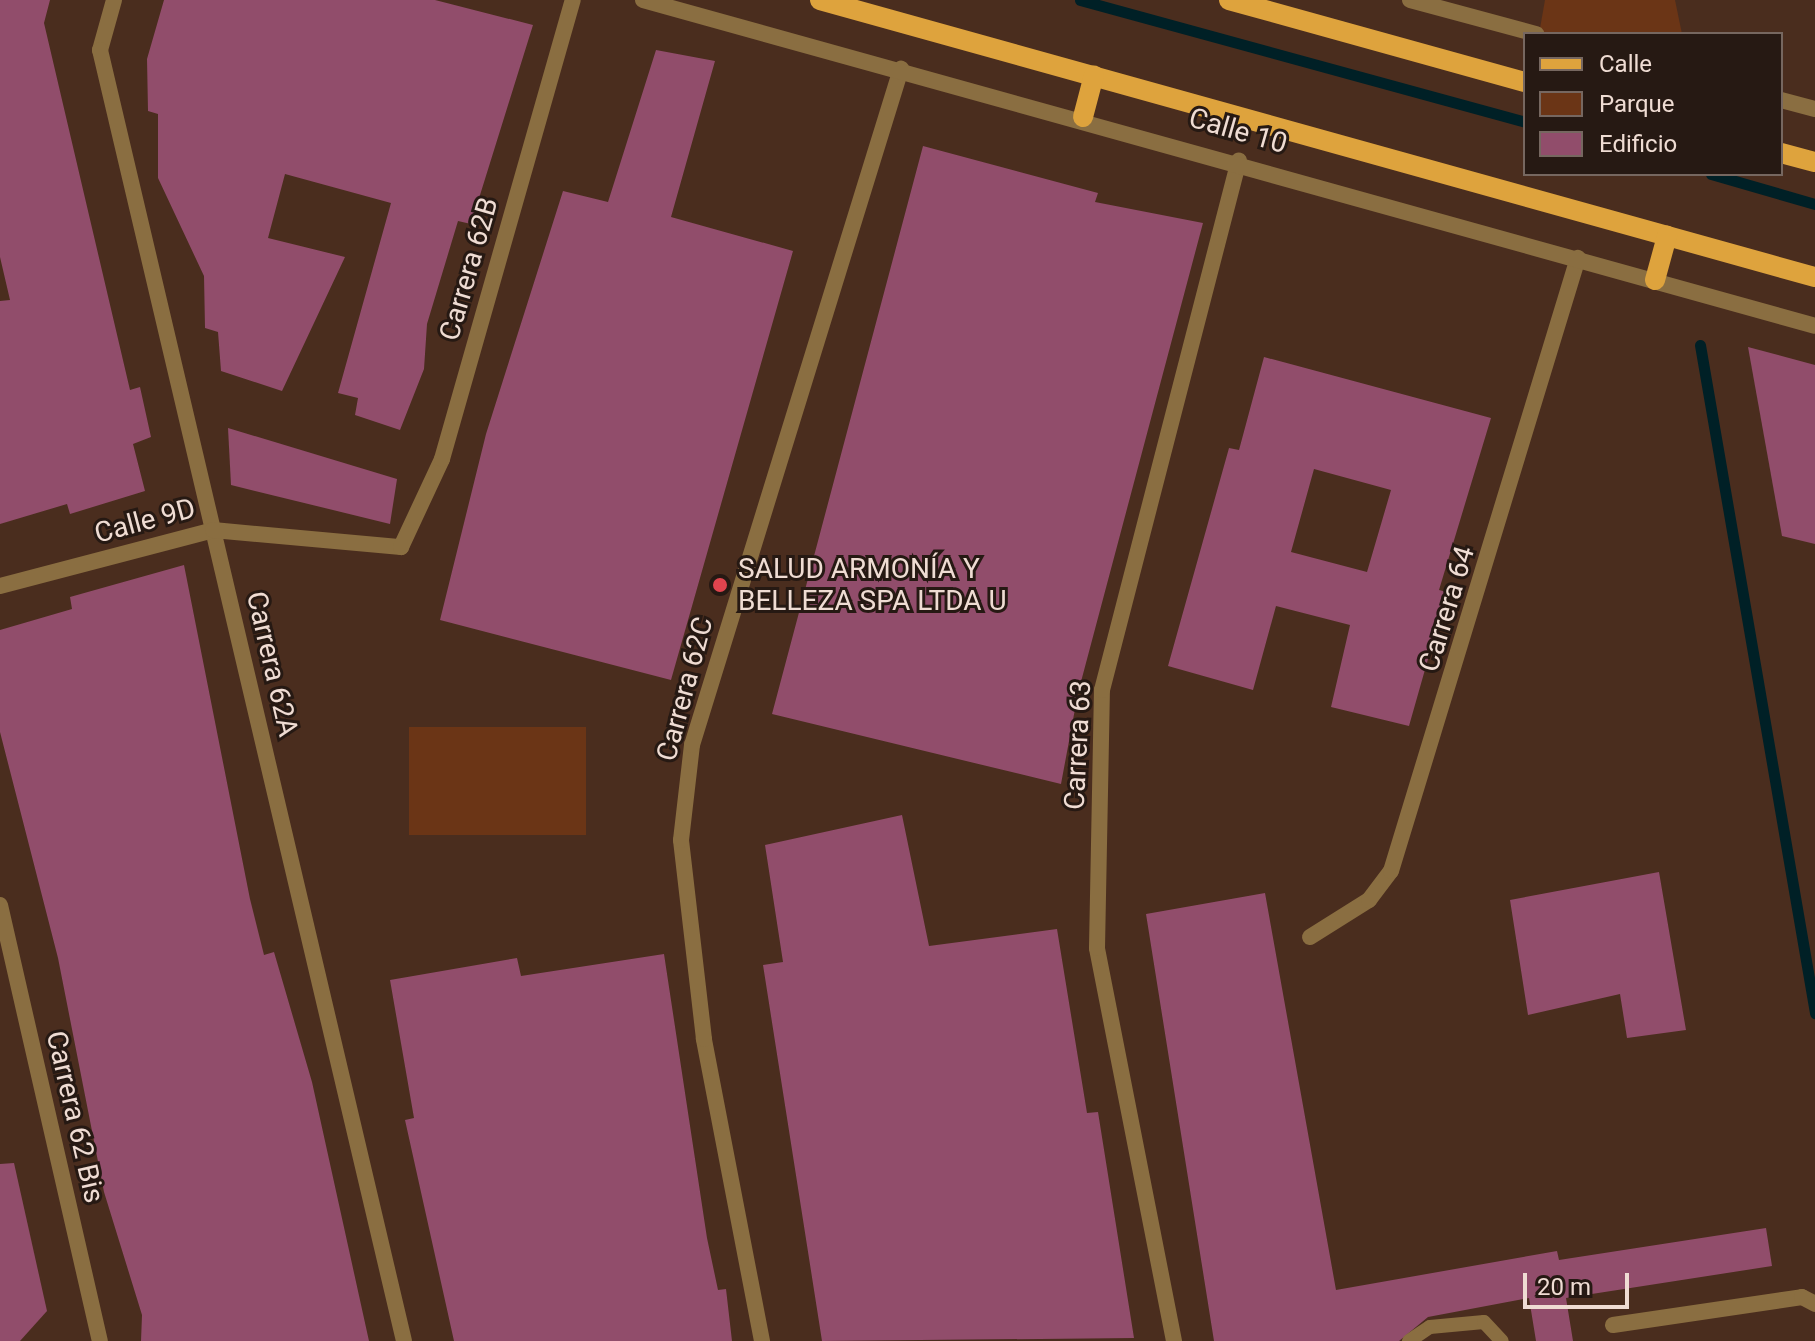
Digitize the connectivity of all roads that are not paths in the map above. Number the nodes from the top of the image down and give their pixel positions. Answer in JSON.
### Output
{"nodes":[{"id":1,"x":114,"y":0,"type":"edge"},
{"id":2,"x":573,"y":0,"type":"edge"},
{"id":3,"x":643,"y":0,"type":"edge"},
{"id":4,"x":820,"y":0,"type":"edge"},
{"id":5,"x":1229,"y":0,"type":"edge"},
{"id":6,"x":1410,"y":0,"type":"edge"},
{"id":7,"x":1529,"y":32,"type":"edge"},
{"id":8,"x":901,"y":69,"type":"junction"},
{"id":9,"x":1094,"y":75,"type":"junction"},
{"id":10,"x":1523,"y":81,"type":"edge"},
{"id":11,"x":1783,"y":101,"type":"edge"},
{"id":12,"x":1815,"y":109,"type":"edge"},
{"id":13,"x":1083,"y":117,"type":"junction"},
{"id":14,"x":1783,"y":154,"type":"edge"},
{"id":15,"x":1239,"y":160,"type":"junction"},
{"id":16,"x":1815,"y":162,"type":"edge"},
{"id":17,"x":1667,"y":236,"type":"junction"},
{"id":18,"x":1578,"y":258,"type":"junction"},
{"id":19,"x":1815,"y":277,"type":"edge"},
{"id":20,"x":1655,"y":280,"type":"junction"},
{"id":21,"x":1815,"y":326,"type":"edge"},
{"id":22,"x":213,"y":530,"type":"junction"},
{"id":23,"x":401,"y":547,"type":"joint"},
{"id":24,"x":0,"y":586,"type":"edge"},
{"id":25,"x":0,"y":905,"type":"edge"},
{"id":26,"x":1310,"y":937,"type":"dead end"},
{"id":27,"x":1815,"y":1304,"type":"edge"},
{"id":28,"x":1613,"y":1325,"type":"dead end"},
{"id":29,"x":100,"y":1341,"type":"edge"},
{"id":30,"x":404,"y":1341,"type":"edge"},
{"id":31,"x":762,"y":1341,"type":"edge"},
{"id":32,"x":1174,"y":1341,"type":"edge"},
{"id":33,"x":1409,"y":1341,"type":"edge"},
{"id":34,"x":1502,"y":1341,"type":"edge"}],
"edges":[{"from":1,"to":22,"type":"street","name":"Carrera 62A"},
{"from":2,"to":23,"type":"street","name":"Carrera 62B"},
{"from":3,"to":8,"type":"street","name":"Calle 10"},
{"from":4,"to":9,"type":"main road","name":"Calle 10"},
{"from":5,"to":10,"type":"main road"},
{"from":6,"to":7,"type":"street"},
{"from":8,"to":13,"type":"street","name":"Calle 10"},
{"from":8,"to":31,"type":"street","name":"Carrera 62C"},
{"from":9,"to":13,"type":"main road"},
{"from":9,"to":17,"type":"main road","name":"Calle 10"},
{"from":11,"to":12,"type":"street"},
{"from":13,"to":15,"type":"street","name":"Calle 10"},
{"from":14,"to":16,"type":"main road"},
{"from":15,"to":18,"type":"street","name":"Calle 10"},
{"from":15,"to":32,"type":"street","name":"Carrera 63"},
{"from":17,"to":19,"type":"main road","name":"Calle 10"},
{"from":17,"to":20,"type":"main road"},
{"from":18,"to":20,"type":"street","name":"Calle 10"},
{"from":18,"to":26,"type":"street","name":"Carrera 64"},
{"from":20,"to":21,"type":"street","name":"Calle 10"},
{"from":22,"to":23,"type":"street","name":"Calle 9D"},
{"from":22,"to":24,"type":"street","name":"Calle 9D"},
{"from":22,"to":30,"type":"street","name":"Carrera 62A"},
{"from":25,"to":29,"type":"street","name":"Carrera 62 Bis"},
{"from":27,"to":28,"type":"street"},
{"from":33,"to":34,"type":"lane"}]}
